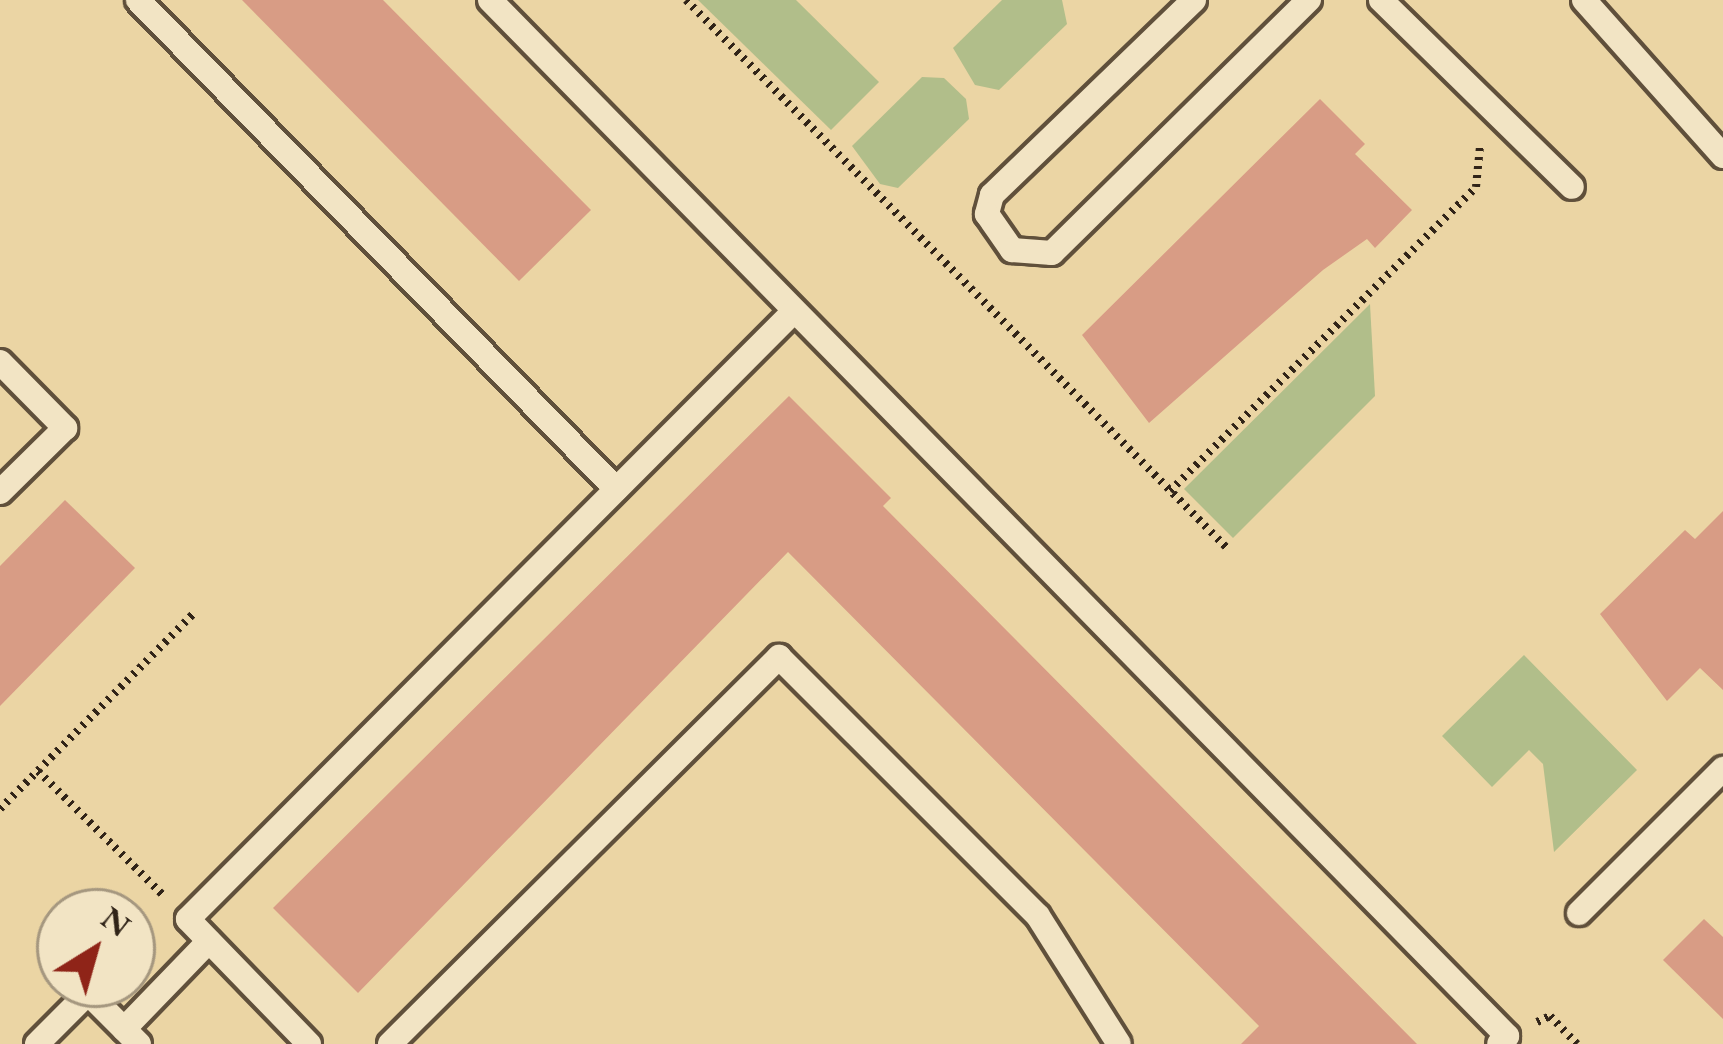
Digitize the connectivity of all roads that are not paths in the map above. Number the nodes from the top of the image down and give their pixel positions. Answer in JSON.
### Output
{"nodes":[{"id":1,"x":138,"y":0,"type":"edge"},
{"id":2,"x":490,"y":0,"type":"edge"},
{"id":3,"x":1194,"y":0,"type":"edge"},
{"id":4,"x":1381,"y":0,"type":"edge"},
{"id":5,"x":1584,"y":0,"type":"edge"},
{"id":6,"x":1305,"y":1,"type":"edge"},
{"id":7,"x":1723,"y":156,"type":"edge"},
{"id":8,"x":1572,"y":188,"type":"dead end"},
{"id":9,"x":794,"y":311,"type":"junction"},
{"id":10,"x":0,"y":362,"type":"edge"},
{"id":11,"x":616,"y":489,"type":"junction"},
{"id":12,"x":0,"y":492,"type":"edge"},
{"id":13,"x":1723,"y":769,"type":"edge"},
{"id":14,"x":1579,"y":913,"type":"dead end"},
{"id":15,"x":209,"y":941,"type":"junction"},
{"id":16,"x":131,"y":1036,"type":"edge"},
{"id":17,"x":37,"y":1044,"type":"edge"},
{"id":18,"x":309,"y":1044,"type":"edge"},
{"id":19,"x":390,"y":1044,"type":"edge"},
{"id":20,"x":1119,"y":1044,"type":"edge"},
{"id":21,"x":1499,"y":1044,"type":"edge"}],
"edges":[{"from":1,"to":11,"type":"lane"},
{"from":2,"to":9,"type":"lane"},
{"from":3,"to":6,"type":"lane"},
{"from":4,"to":8,"type":"lane"},
{"from":5,"to":7,"type":"lane"},
{"from":9,"to":11,"type":"lane"},
{"from":9,"to":21,"type":"lane"},
{"from":10,"to":12,"type":"lane"},
{"from":11,"to":15,"type":"lane"},
{"from":13,"to":14,"type":"lane"},
{"from":15,"to":16,"type":"lane"},
{"from":15,"to":18,"type":"lane"},
{"from":16,"to":17,"type":"lane"},
{"from":19,"to":20,"type":"lane"}]}
